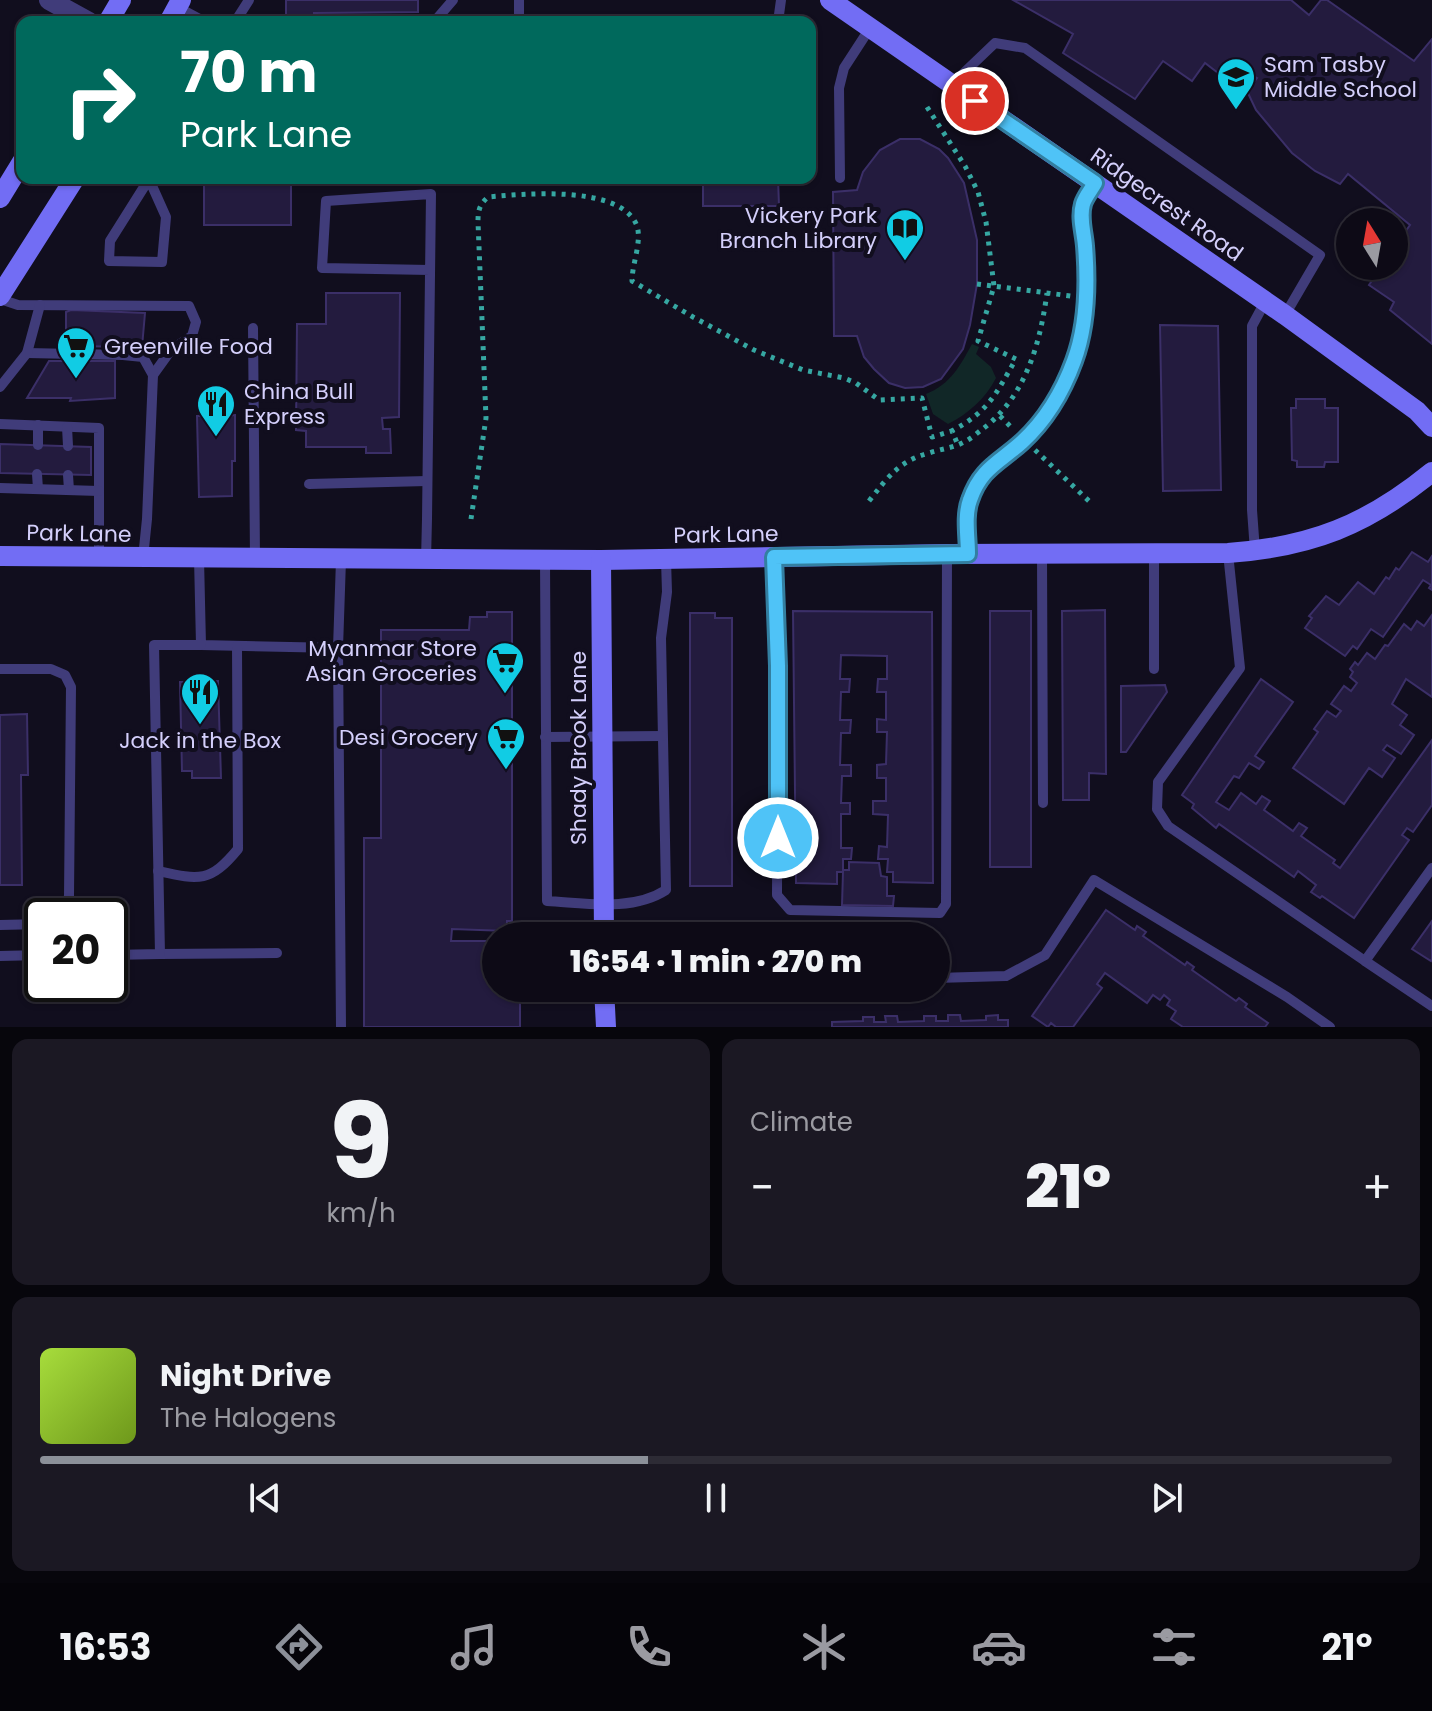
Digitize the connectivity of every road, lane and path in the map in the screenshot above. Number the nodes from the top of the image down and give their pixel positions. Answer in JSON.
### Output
{"nodes":[{"id":1,"x":49,"y":0,"type":"edge"},
{"id":2,"x":453,"y":0,"type":"edge"},
{"id":3,"x":830,"y":0,"type":"edge"},
{"id":4,"x":78,"y":16,"type":"edge"},
{"id":5,"x":439,"y":16,"type":"edge"},
{"id":6,"x":870,"y":28,"type":"junction"},
{"id":7,"x":951,"y":85,"type":"junction"},
{"id":8,"x":927,"y":107,"type":"dead end"},
{"id":9,"x":16,"y":170,"type":"edge"},
{"id":10,"x":840,"y":178,"type":"dead end"},
{"id":11,"x":1095,"y":183,"type":"junction"},
{"id":12,"x":71,"y":184,"type":"edge"},
{"id":13,"x":144,"y":184,"type":"edge"},
{"id":14,"x":151,"y":184,"type":"edge"},
{"id":15,"x":3,"y":187,"type":"edge"},
{"id":16,"x":430,"y":270,"type":"junction"},
{"id":17,"x":977,"y":284,"type":"dead end"},
{"id":18,"x":994,"y":286,"type":"junction"},
{"id":19,"x":1047,"y":293,"type":"junction"},
{"id":20,"x":0,"y":298,"type":"edge"},
{"id":21,"x":1085,"y":298,"type":"junction"},
{"id":22,"x":1265,"y":302,"type":"junction"},
{"id":23,"x":40,"y":305,"type":"junction"},
{"id":24,"x":1285,"y":315,"type":"junction"},
{"id":25,"x":253,"y":328,"type":"dead end"},
{"id":26,"x":27,"y":353,"type":"junction"},
{"id":27,"x":153,"y":375,"type":"junction"},
{"id":28,"x":0,"y":387,"type":"edge"},
{"id":29,"x":1000,"y":416,"type":"junction"},
{"id":30,"x":0,"y":424,"type":"edge"},
{"id":31,"x":38,"y":425,"type":"junction"},
{"id":32,"x":67,"y":427,"type":"junction"},
{"id":33,"x":1432,"y":427,"type":"edge"},
{"id":34,"x":952,"y":431,"type":"junction"},
{"id":35,"x":1024,"y":440,"type":"junction"},
{"id":36,"x":38,"y":445,"type":"dead end"},
{"id":37,"x":958,"y":445,"type":"junction"},
{"id":38,"x":68,"y":446,"type":"dead end"},
{"id":39,"x":1432,"y":472,"type":"edge"},
{"id":40,"x":37,"y":474,"type":"dead end"},
{"id":41,"x":68,"y":475,"type":"dead end"},
{"id":42,"x":427,"y":481,"type":"junction"},
{"id":43,"x":309,"y":484,"type":"dead end"},
{"id":44,"x":0,"y":488,"type":"edge"},
{"id":45,"x":38,"y":489,"type":"junction"},
{"id":46,"x":69,"y":490,"type":"junction"},
{"id":47,"x":99,"y":491,"type":"junction"},
{"id":48,"x":869,"y":501,"type":"dead end"},
{"id":49,"x":1089,"y":501,"type":"dead end"},
{"id":50,"x":471,"y":519,"type":"dead end"},
{"id":51,"x":1255,"y":551,"type":"junction"},
{"id":52,"x":1228,"y":553,"type":"junction"},
{"id":53,"x":947,"y":554,"type":"junction"},
{"id":54,"x":968,"y":554,"type":"junction"},
{"id":55,"x":1154,"y":554,"type":"junction"},
{"id":56,"x":1042,"y":555,"type":"junction"},
{"id":57,"x":0,"y":556,"type":"edge"},
{"id":58,"x":99,"y":557,"type":"junction"},
{"id":59,"x":774,"y":557,"type":"junction"},
{"id":60,"x":143,"y":558,"type":"junction"},
{"id":61,"x":199,"y":558,"type":"junction"},
{"id":62,"x":255,"y":559,"type":"junction"},
{"id":63,"x":341,"y":560,"type":"junction"},
{"id":64,"x":426,"y":560,"type":"junction"},
{"id":65,"x":545,"y":560,"type":"junction"},
{"id":66,"x":601,"y":560,"type":"junction"},
{"id":67,"x":666,"y":560,"type":"junction"},
{"id":68,"x":201,"y":645,"type":"junction"},
{"id":69,"x":237,"y":646,"type":"junction"},
{"id":70,"x":338,"y":648,"type":"junction"},
{"id":71,"x":0,"y":669,"type":"edge"},
{"id":72,"x":1154,"y":669,"type":"dead end"},
{"id":73,"x":662,"y":736,"type":"junction"},
{"id":74,"x":545,"y":737,"type":"junction"},
{"id":75,"x":602,"y":737,"type":"junction"},
{"id":76,"x":1043,"y":803,"type":"dead end"},
{"id":77,"x":1432,"y":868,"type":"edge"},
{"id":78,"x":158,"y":871,"type":"junction"},
{"id":79,"x":68,"y":898,"type":"edge"},
{"id":80,"x":603,"y":905,"type":"junction"},
{"id":81,"x":604,"y":922,"type":"edge"},
{"id":82,"x":24,"y":924,"type":"edge"},
{"id":83,"x":0,"y":925,"type":"edge"},
{"id":84,"x":277,"y":953,"type":"dead end"},
{"id":85,"x":160,"y":954,"type":"junction"},
{"id":86,"x":24,"y":955,"type":"edge"},
{"id":87,"x":128,"y":955,"type":"edge"},
{"id":88,"x":0,"y":956,"type":"edge"},
{"id":89,"x":1365,"y":961,"type":"junction"},
{"id":90,"x":950,"y":978,"type":"edge"},
{"id":91,"x":605,"y":1002,"type":"edge"},
{"id":92,"x":1432,"y":1006,"type":"edge"},
{"id":93,"x":341,"y":1027,"type":"edge"},
{"id":94,"x":606,"y":1027,"type":"edge"},
{"id":95,"x":1330,"y":1027,"type":"edge"}],
"edges":[{"from":1,"to":4,"type":"street"},
{"from":2,"to":5,"type":"lane"},
{"from":3,"to":6,"type":"main road","name":"Ridgecrest Road"},
{"from":6,"to":7,"type":"main road","name":"Ridgecrest Road"},
{"from":6,"to":10,"type":"lane"},
{"from":7,"to":11,"type":"main road","name":"Ridgecrest Road"},
{"from":7,"to":24,"type":"lane"},
{"from":8,"to":18,"type":"path"},
{"from":9,"to":15,"type":"main road"},
{"from":11,"to":21,"type":"lane"},
{"from":11,"to":22,"type":"main road","name":"Ridgecrest Road"},
{"from":12,"to":20,"type":"main road"},
{"from":13,"to":14,"type":"lane"},
{"from":16,"to":16,"type":"lane"},
{"from":16,"to":42,"type":"lane"},
{"from":17,"to":18,"type":"path"},
{"from":18,"to":19,"type":"path"},
{"from":18,"to":34,"type":"path"},
{"from":19,"to":21,"type":"path"},
{"from":19,"to":29,"type":"path"},
{"from":20,"to":23,"type":"lane"},
{"from":21,"to":35,"type":"lane"},
{"from":22,"to":24,"type":"main road","name":"Ridgecrest Road"},
{"from":22,"to":51,"type":"lane"},
{"from":23,"to":26,"type":"lane"},
{"from":23,"to":27,"type":"lane"},
{"from":24,"to":33,"type":"main road","name":"Ridgecrest Road"},
{"from":25,"to":62,"type":"lane"},
{"from":26,"to":27,"type":"lane"},
{"from":26,"to":28,"type":"lane"},
{"from":27,"to":60,"type":"lane"},
{"from":29,"to":35,"type":"path"},
{"from":29,"to":37,"type":"path"},
{"from":30,"to":31,"type":"lane"},
{"from":31,"to":32,"type":"lane"},
{"from":31,"to":36,"type":"lane"},
{"from":32,"to":38,"type":"lane"},
{"from":32,"to":47,"type":"lane"},
{"from":34,"to":37,"type":"path"},
{"from":34,"to":50,"type":"path"},
{"from":35,"to":49,"type":"path"},
{"from":35,"to":54,"type":"lane"},
{"from":37,"to":48,"type":"path"},
{"from":39,"to":51,"type":"main road","name":"Park Lane"},
{"from":40,"to":45,"type":"lane"},
{"from":41,"to":46,"type":"lane"},
{"from":42,"to":43,"type":"lane"},
{"from":42,"to":64,"type":"lane"},
{"from":44,"to":45,"type":"lane"},
{"from":45,"to":46,"type":"lane"},
{"from":46,"to":47,"type":"lane"},
{"from":47,"to":58,"type":"lane"},
{"from":51,"to":52,"type":"main road","name":"Park Lane"},
{"from":52,"to":55,"type":"main road","name":"Park Lane"},
{"from":52,"to":89,"type":"lane"},
{"from":53,"to":54,"type":"main road","name":"Park Lane"},
{"from":53,"to":59,"type":"main road","name":"Park Lane"},
{"from":53,"to":59,"type":"lane"},
{"from":54,"to":56,"type":"main road","name":"Park Lane"},
{"from":55,"to":56,"type":"main road","name":"Park Lane"},
{"from":55,"to":72,"type":"lane"},
{"from":56,"to":76,"type":"lane"},
{"from":57,"to":58,"type":"main road","name":"Park Lane"},
{"from":58,"to":60,"type":"main road","name":"Park Lane"},
{"from":59,"to":67,"type":"main road","name":"Park Lane"},
{"from":60,"to":61,"type":"main road","name":"Park Lane"},
{"from":61,"to":62,"type":"main road","name":"Park Lane"},
{"from":61,"to":68,"type":"lane"},
{"from":62,"to":63,"type":"main road","name":"Park Lane"},
{"from":63,"to":64,"type":"main road","name":"Park Lane"},
{"from":63,"to":70,"type":"lane"},
{"from":64,"to":65,"type":"main road","name":"Park Lane"},
{"from":65,"to":66,"type":"main road","name":"Park Lane"},
{"from":65,"to":74,"type":"lane"},
{"from":66,"to":67,"type":"main road","name":"Park Lane"},
{"from":66,"to":75,"type":"main road","name":"Shady Brook Lane"},
{"from":67,"to":73,"type":"lane"},
{"from":68,"to":69,"type":"lane"},
{"from":68,"to":78,"type":"lane"},
{"from":69,"to":70,"type":"lane"},
{"from":69,"to":78,"type":"lane"},
{"from":70,"to":93,"type":"lane"},
{"from":71,"to":79,"type":"lane"},
{"from":73,"to":75,"type":"lane"},
{"from":73,"to":80,"type":"lane"},
{"from":74,"to":75,"type":"lane"},
{"from":74,"to":80,"type":"lane"},
{"from":75,"to":80,"type":"main road","name":"Shady Brook Lane"},
{"from":77,"to":89,"type":"lane"},
{"from":78,"to":85,"type":"lane"},
{"from":80,"to":81,"type":"main road","name":"Shady Brook Lane"},
{"from":82,"to":83,"type":"lane"},
{"from":84,"to":85,"type":"lane"},
{"from":85,"to":87,"type":"lane"},
{"from":86,"to":88,"type":"lane"},
{"from":89,"to":92,"type":"lane"},
{"from":90,"to":95,"type":"lane"},
{"from":91,"to":94,"type":"main road"}]}
